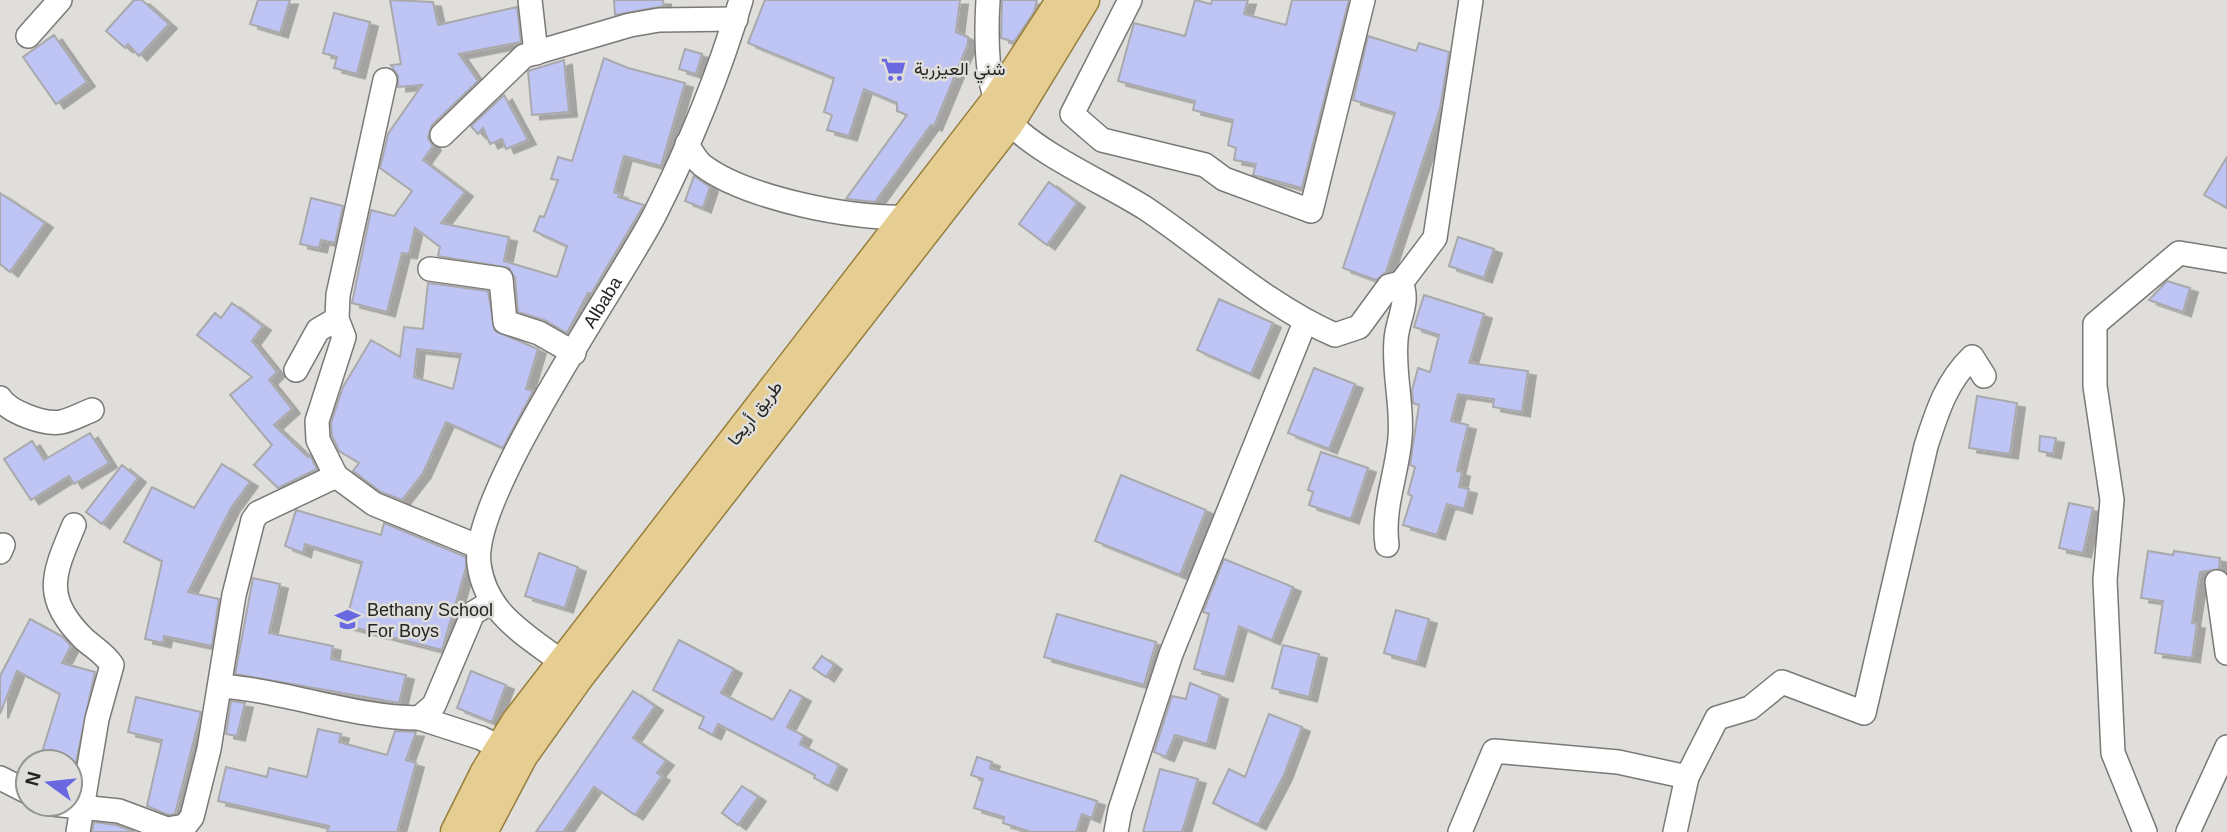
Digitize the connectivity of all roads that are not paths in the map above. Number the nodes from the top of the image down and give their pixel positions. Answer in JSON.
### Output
{"nodes":[{"id":1,"x":60,"y":0,"type":"edge"},
{"id":2,"x":530,"y":0,"type":"edge"},
{"id":3,"x":988,"y":0,"type":"edge"},
{"id":4,"x":1062,"y":0,"type":"edge"},
{"id":5,"x":1084,"y":0,"type":"edge"},
{"id":6,"x":1130,"y":0,"type":"edge"},
{"id":7,"x":1363,"y":0,"type":"edge"},
{"id":8,"x":1471,"y":0,"type":"edge"},
{"id":9,"x":738,"y":9,"type":"edge"},
{"id":10,"x":28,"y":36,"type":"dead end"},
{"id":11,"x":536,"y":52,"type":"junction"},
{"id":12,"x":385,"y":80,"type":"dead end"},
{"id":13,"x":1003,"y":111,"type":"junction"},
{"id":14,"x":442,"y":135,"type":"dead end"},
{"id":15,"x":687,"y":144,"type":"junction"},
{"id":16,"x":907,"y":217,"type":"junction"},
{"id":17,"x":2227,"y":261,"type":"edge"},
{"id":18,"x":430,"y":269,"type":"dead end"},
{"id":19,"x":1401,"y":282,"type":"junction"},
{"id":20,"x":337,"y":319,"type":"junction"},
{"id":21,"x":1305,"y":322,"type":"junction"},
{"id":22,"x":574,"y":353,"type":"junction"},
{"id":23,"x":296,"y":370,"type":"dead end"},
{"id":24,"x":1984,"y":376,"type":"dead end"},
{"id":25,"x":0,"y":398,"type":"edge"},
{"id":26,"x":92,"y":410,"type":"dead end"},
{"id":27,"x":337,"y":476,"type":"junction"},
{"id":28,"x":74,"y":525,"type":"dead end"},
{"id":29,"x":1387,"y":545,"type":"dead end"},
{"id":30,"x":477,"y":546,"type":"junction"},
{"id":31,"x":2217,"y":582,"type":"dead end"},
{"id":32,"x":492,"y":602,"type":"junction"},
{"id":33,"x":2227,"y":653,"type":"edge"},
{"id":34,"x":570,"y":668,"type":"junction"},
{"id":35,"x":221,"y":686,"type":"junction"},
{"id":36,"x":419,"y":718,"type":"junction"},
{"id":37,"x":2227,"y":747,"type":"edge"},
{"id":38,"x":501,"y":748,"type":"junction"},
{"id":39,"x":1687,"y":777,"type":"junction"},
{"id":40,"x":84,"y":808,"type":"joint"},
{"id":41,"x":456,"y":832,"type":"edge"},
{"id":42,"x":482,"y":832,"type":"edge"},
{"id":43,"x":1116,"y":832,"type":"edge"},
{"id":44,"x":1460,"y":832,"type":"edge"},
{"id":45,"x":1675,"y":832,"type":"edge"},
{"id":46,"x":2145,"y":832,"type":"edge"},
{"id":47,"x":2188,"y":832,"type":"edge"}],
"edges":[{"from":1,"to":10,"type":"street"},
{"from":2,"to":11,"type":"street"},
{"from":3,"to":13,"type":"street"},
{"from":4,"to":13,"type":"main road","name":"طريق أريحا"},
{"from":5,"to":13,"type":"main road","name":"طريق أريحا"},
{"from":6,"to":7,"type":"street"},
{"from":8,"to":19,"type":"street"},
{"from":9,"to":11,"type":"street"},
{"from":9,"to":15,"type":"street","name":"Albaba"},
{"from":11,"to":14,"type":"street"},
{"from":12,"to":20,"type":"street"},
{"from":13,"to":16,"type":"main road","name":"طريق أريحا"},
{"from":13,"to":21,"type":"street"},
{"from":13,"to":34,"type":"main road","name":"طريق أريحا"},
{"from":15,"to":16,"type":"street"},
{"from":15,"to":22,"type":"street","name":"Albaba"},
{"from":16,"to":34,"type":"main road","name":"طريق أريحا"},
{"from":17,"to":46,"type":"street"},
{"from":18,"to":22,"type":"street"},
{"from":19,"to":21,"type":"street"},
{"from":19,"to":29,"type":"street"},
{"from":20,"to":23,"type":"street"},
{"from":20,"to":27,"type":"street"},
{"from":21,"to":43,"type":"street"},
{"from":22,"to":30,"type":"street","name":"Albaba"},
{"from":24,"to":39,"type":"street"},
{"from":25,"to":26,"type":"street"},
{"from":27,"to":30,"type":"street"},
{"from":27,"to":35,"type":"street"},
{"from":28,"to":40,"type":"street"},
{"from":30,"to":32,"type":"street","name":"Albaba"},
{"from":31,"to":33,"type":"street"},
{"from":32,"to":34,"type":"street"},
{"from":32,"to":36,"type":"street"},
{"from":34,"to":38,"type":"main road","name":"طريق أريحا"},
{"from":34,"to":42,"type":"main road","name":"طريق أريحا"},
{"from":35,"to":36,"type":"street"},
{"from":35,"to":40,"type":"street"},
{"from":36,"to":38,"type":"street"},
{"from":37,"to":47,"type":"street"},
{"from":38,"to":41,"type":"main road","name":"طريق أريحا"},
{"from":39,"to":44,"type":"street"},
{"from":39,"to":45,"type":"street"}]}
